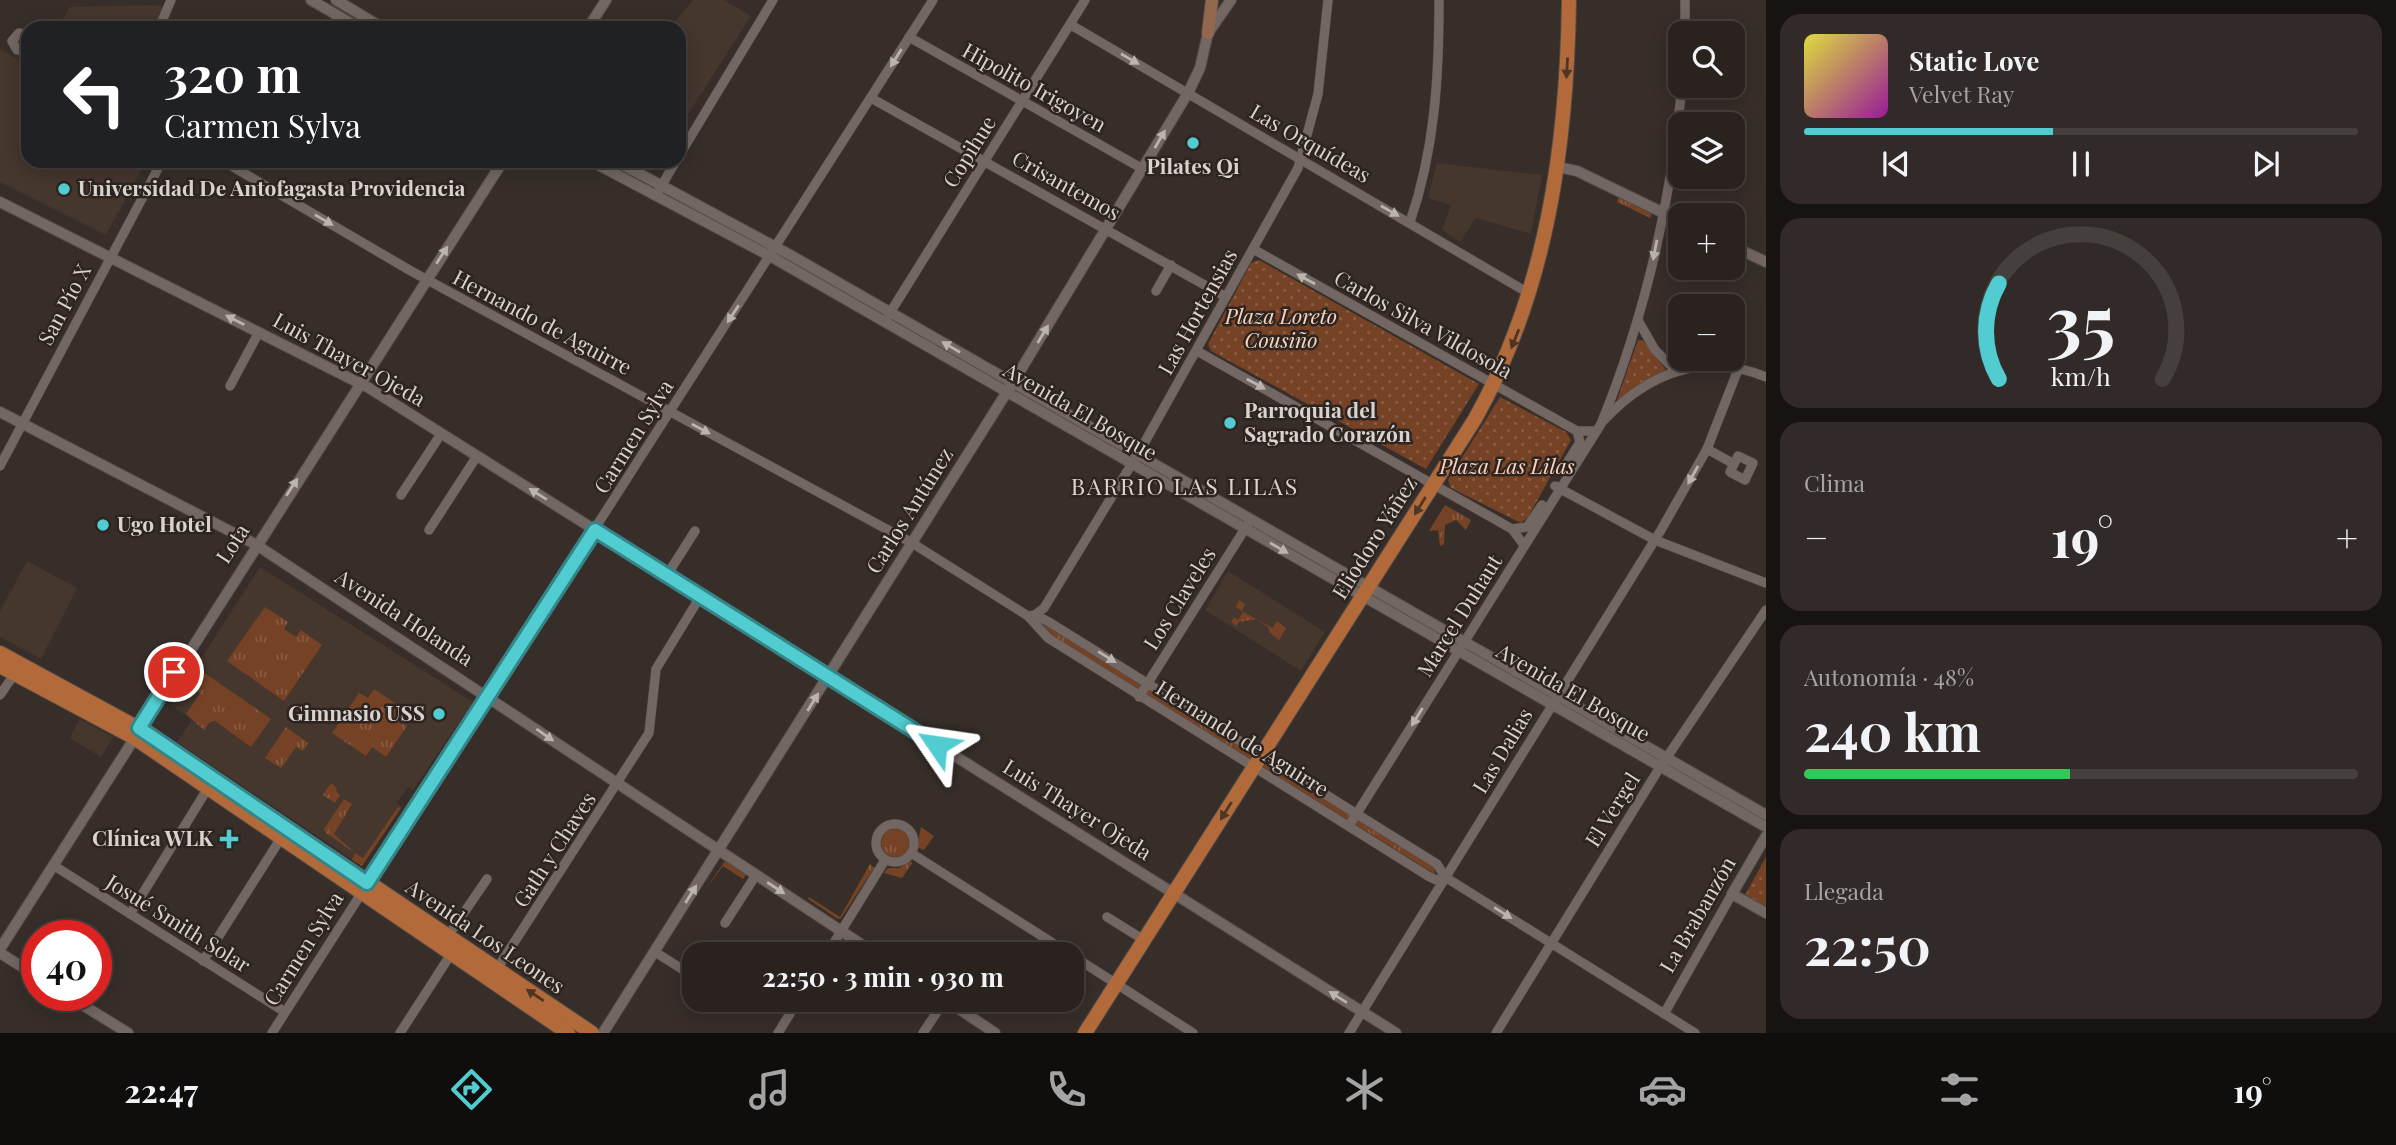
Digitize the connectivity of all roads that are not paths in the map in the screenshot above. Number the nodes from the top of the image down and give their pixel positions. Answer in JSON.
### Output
{"nodes":[{"id":1,"x":171,"y":0,"type":"edge"},
{"id":2,"x":311,"y":0,"type":"edge"},
{"id":3,"x":335,"y":0,"type":"edge"},
{"id":4,"x":607,"y":0,"type":"edge"},
{"id":5,"x":774,"y":0,"type":"edge"},
{"id":6,"x":933,"y":0,"type":"edge"},
{"id":7,"x":1085,"y":0,"type":"edge"},
{"id":8,"x":1212,"y":0,"type":"edge"},
{"id":9,"x":1231,"y":0,"type":"edge"},
{"id":10,"x":1328,"y":0,"type":"edge"},
{"id":11,"x":1438,"y":0,"type":"edge"},
{"id":12,"x":1569,"y":0,"type":"edge"},
{"id":13,"x":1685,"y":0,"type":"edge"},
{"id":14,"x":358,"y":13,"type":"junction"},
{"id":15,"x":338,"y":16,"type":"junction"},
{"id":16,"x":162,"y":21,"type":"edge"},
{"id":17,"x":336,"y":21,"type":"edge"},
{"id":18,"x":347,"y":21,"type":"edge"},
{"id":19,"x":371,"y":21,"type":"edge"},
{"id":20,"x":593,"y":21,"type":"edge"},
{"id":21,"x":1685,"y":21,"type":"edge"},
{"id":22,"x":1071,"y":25,"type":"junction"},
{"id":23,"x":21,"y":33,"type":"edge"},
{"id":24,"x":1208,"y":33,"type":"junction"},
{"id":25,"x":909,"y":37,"type":"junction"},
{"id":26,"x":21,"y":49,"type":"edge"},
{"id":27,"x":1188,"y":93,"type":"junction"},
{"id":28,"x":871,"y":98,"type":"junction"},
{"id":29,"x":1681,"y":98,"type":"edge"},
{"id":30,"x":1022,"y":102,"type":"junction"},
{"id":31,"x":686,"y":145,"type":"edge"},
{"id":32,"x":1301,"y":160,"type":"junction"},
{"id":33,"x":985,"y":161,"type":"junction"},
{"id":34,"x":1558,"y":167,"type":"junction"},
{"id":35,"x":158,"y":168,"type":"edge"},
{"id":36,"x":235,"y":168,"type":"edge"},
{"id":37,"x":498,"y":168,"type":"edge"},
{"id":38,"x":608,"y":168,"type":"edge"},
{"id":39,"x":627,"y":168,"type":"edge"},
{"id":40,"x":672,"y":168,"type":"edge"},
{"id":41,"x":1143,"y":169,"type":"junction"},
{"id":42,"x":659,"y":190,"type":"junction"},
{"id":43,"x":0,"y":202,"type":"edge"},
{"id":44,"x":1662,"y":213,"type":"junction"},
{"id":45,"x":1668,"y":216,"type":"edge"},
{"id":46,"x":1409,"y":222,"type":"junction"},
{"id":47,"x":1106,"y":229,"type":"junction"},
{"id":48,"x":1253,"y":249,"type":"junction"},
{"id":49,"x":773,"y":252,"type":"junction"},
{"id":50,"x":1745,"y":252,"type":"edge"},
{"id":51,"x":110,"y":257,"type":"junction"},
{"id":52,"x":1766,"y":262,"type":"edge"},
{"id":53,"x":1171,"y":265,"type":"junction"},
{"id":54,"x":426,"y":280,"type":"junction"},
{"id":55,"x":1156,"y":291,"type":"dead end"},
{"id":56,"x":1530,"y":294,"type":"junction"},
{"id":57,"x":1226,"y":298,"type":"junction"},
{"id":58,"x":887,"y":317,"type":"junction"},
{"id":59,"x":1639,"y":321,"type":"junction"},
{"id":60,"x":259,"y":332,"type":"junction"},
{"id":61,"x":1197,"y":351,"type":"junction"},
{"id":62,"x":1668,"y":363,"type":"edge"},
{"id":63,"x":1745,"y":369,"type":"edge"},
{"id":64,"x":1673,"y":371,"type":"edge"},
{"id":65,"x":1737,"y":371,"type":"edge"},
{"id":66,"x":1766,"y":376,"type":"edge"},
{"id":67,"x":360,"y":383,"type":"junction"},
{"id":68,"x":1494,"y":385,"type":"junction"},
{"id":69,"x":230,"y":386,"type":"dead end"},
{"id":70,"x":1010,"y":388,"type":"junction"},
{"id":71,"x":0,"y":412,"type":"edge"},
{"id":72,"x":670,"y":412,"type":"junction"},
{"id":73,"x":22,"y":424,"type":"junction"},
{"id":74,"x":1598,"y":428,"type":"junction"},
{"id":75,"x":1577,"y":431,"type":"junction"},
{"id":76,"x":442,"y":433,"type":"junction"},
{"id":77,"x":1707,"y":449,"type":"junction"},
{"id":78,"x":477,"y":456,"type":"junction"},
{"id":79,"x":1135,"y":459,"type":"junction"},
{"id":80,"x":1734,"y":464,"type":"dead end"},
{"id":81,"x":0,"y":466,"type":"edge"},
{"id":82,"x":1434,"y":484,"type":"junction"},
{"id":83,"x":1556,"y":486,"type":"junction"},
{"id":84,"x":401,"y":495,"type":"dead end"},
{"id":85,"x":1248,"y":524,"type":"junction"},
{"id":86,"x":1511,"y":528,"type":"junction"},
{"id":87,"x":429,"y":530,"type":"dead end"},
{"id":88,"x":595,"y":530,"type":"junction"},
{"id":89,"x":695,"y":531,"type":"dead end"},
{"id":90,"x":1655,"y":540,"type":"junction"},
{"id":91,"x":912,"y":543,"type":"junction"},
{"id":92,"x":255,"y":544,"type":"junction"},
{"id":93,"x":1524,"y":545,"type":"junction"},
{"id":94,"x":667,"y":575,"type":"junction"},
{"id":95,"x":1766,"y":583,"type":"edge"},
{"id":96,"x":1366,"y":591,"type":"junction"},
{"id":97,"x":701,"y":597,"type":"junction"},
{"id":98,"x":1766,"y":610,"type":"edge"},
{"id":99,"x":1031,"y":615,"type":"junction"},
{"id":100,"x":1462,"y":646,"type":"junction"},
{"id":101,"x":0,"y":653,"type":"edge"},
{"id":102,"x":0,"y":666,"type":"edge"},
{"id":103,"x":20,"y":670,"type":"junction"},
{"id":104,"x":828,"y":677,"type":"junction"},
{"id":105,"x":1148,"y":683,"type":"junction"},
{"id":106,"x":0,"y":695,"type":"edge"},
{"id":107,"x":489,"y":696,"type":"junction"},
{"id":108,"x":1139,"y":697,"type":"junction"},
{"id":109,"x":1555,"y":699,"type":"junction"},
{"id":110,"x":136,"y":732,"type":"junction"},
{"id":111,"x":1263,"y":753,"type":"junction"},
{"id":112,"x":1664,"y":762,"type":"junction"},
{"id":113,"x":1254,"y":767,"type":"junction"},
{"id":114,"x":618,"y":785,"type":"junction"},
{"id":115,"x":208,"y":788,"type":"junction"},
{"id":116,"x":1357,"y":812,"type":"junction"},
{"id":117,"x":1766,"y":815,"type":"edge"},
{"id":118,"x":1349,"y":826,"type":"junction"},
{"id":119,"x":1766,"y":827,"type":"edge"},
{"id":120,"x":1766,"y":836,"type":"edge"},
{"id":121,"x":281,"y":838,"type":"junction"},
{"id":122,"x":719,"y":850,"type":"junction"},
{"id":123,"x":911,"y":852,"type":"junction"},
{"id":124,"x":886,"y":860,"type":"junction"},
{"id":125,"x":53,"y":865,"type":"junction"},
{"id":126,"x":756,"y":875,"type":"junction"},
{"id":127,"x":1445,"y":877,"type":"junction"},
{"id":128,"x":487,"y":879,"type":"dead end"},
{"id":129,"x":364,"y":888,"type":"junction"},
{"id":130,"x":1174,"y":893,"type":"junction"},
{"id":131,"x":1732,"y":894,"type":"junction"},
{"id":132,"x":1766,"y":913,"type":"edge"},
{"id":133,"x":130,"y":914,"type":"junction"},
{"id":134,"x":1107,"y":917,"type":"dead end"},
{"id":135,"x":726,"y":923,"type":"dead end"},
{"id":136,"x":842,"y":930,"type":"junction"},
{"id":137,"x":448,"y":936,"type":"junction"},
{"id":138,"x":1144,"y":940,"type":"junction"},
{"id":139,"x":834,"y":942,"type":"edge"},
{"id":140,"x":859,"y":942,"type":"edge"},
{"id":141,"x":1051,"y":942,"type":"edge"},
{"id":142,"x":1551,"y":943,"type":"junction"},
{"id":143,"x":0,"y":951,"type":"edge"},
{"id":144,"x":655,"y":952,"type":"junction"},
{"id":145,"x":451,"y":954,"type":"junction"},
{"id":146,"x":204,"y":961,"type":"junction"},
{"id":147,"x":1084,"y":963,"type":"edge"},
{"id":148,"x":21,"y":965,"type":"edge"},
{"id":149,"x":497,"y":969,"type":"junction"},
{"id":150,"x":682,"y":969,"type":"edge"},
{"id":151,"x":1116,"y":984,"type":"junction"},
{"id":152,"x":92,"y":1011,"type":"edge"},
{"id":153,"x":285,"y":1012,"type":"junction"},
{"id":154,"x":791,"y":1012,"type":"edge"},
{"id":155,"x":937,"y":1012,"type":"edge"},
{"id":156,"x":963,"y":1012,"type":"edge"},
{"id":157,"x":1362,"y":1012,"type":"junction"},
{"id":158,"x":1664,"y":1014,"type":"junction"},
{"id":159,"x":128,"y":1033,"type":"edge"},
{"id":160,"x":272,"y":1033,"type":"edge"},
{"id":161,"x":400,"y":1033,"type":"edge"},
{"id":162,"x":568,"y":1033,"type":"edge"},
{"id":163,"x":592,"y":1033,"type":"edge"},
{"id":164,"x":603,"y":1033,"type":"edge"},
{"id":165,"x":778,"y":1033,"type":"edge"},
{"id":166,"x":923,"y":1033,"type":"edge"},
{"id":167,"x":995,"y":1033,"type":"edge"},
{"id":168,"x":1085,"y":1033,"type":"edge"},
{"id":169,"x":1193,"y":1033,"type":"edge"},
{"id":170,"x":1349,"y":1033,"type":"edge"},
{"id":171,"x":1396,"y":1033,"type":"edge"},
{"id":172,"x":1496,"y":1033,"type":"edge"},
{"id":173,"x":1695,"y":1033,"type":"edge"}],
"edges":[{"from":1,"to":16,"type":"street"},
{"from":2,"to":15,"type":"street"},
{"from":3,"to":14,"type":"street"},
{"from":4,"to":20,"type":"street"},
{"from":5,"to":31,"type":"street"},
{"from":6,"to":25,"type":"street","name":"Carmen Sylva"},
{"from":7,"to":22,"type":"street","name":"Copihue"},
{"from":8,"to":24,"type":"main road"},
{"from":9,"to":24,"type":"street","name":"Carlos Antúnez"},
{"from":10,"to":32,"type":"street","name":"Las Hortensias"},
{"from":11,"to":46,"type":"street"},
{"from":12,"to":34,"type":"main road","name":"Eliodoro Yáñez","one_way":true},
{"from":13,"to":21,"type":"street"},
{"from":14,"to":15,"type":"street"},
{"from":14,"to":19,"type":"street"},
{"from":15,"to":17,"type":"street"},
{"from":15,"to":18,"type":"street"},
{"from":22,"to":27,"type":"street","name":"Las Orquídeas","one_way":true},
{"from":22,"to":30,"type":"street","name":"Copihue"},
{"from":23,"to":26,"type":"street"},
{"from":24,"to":27,"type":"street","name":"Carlos Antúnez"},
{"from":25,"to":28,"type":"street","name":"Carmen Sylva","one_way":true},
{"from":25,"to":30,"type":"street","name":"Hipolito Irigoyen"},
{"from":27,"to":32,"type":"street","name":"Las Orquídeas"},
{"from":41,"to":27,"type":"street","name":"Carlos Antúnez","one_way":true},
{"from":28,"to":33,"type":"street","name":"Crisantemos"},
{"from":28,"to":49,"type":"street","name":"Carmen Sylva"},
{"from":29,"to":44,"type":"street","name":"Marcel Duhaut"},
{"from":30,"to":33,"type":"street","name":"Copihue"},
{"from":30,"to":41,"type":"street","name":"Hipolito Irigoyen"},
{"from":32,"to":46,"type":"street","name":"Las Orquídeas","one_way":true},
{"from":32,"to":48,"type":"street","name":"Las Hortensias"},
{"from":33,"to":47,"type":"street","name":"Crisantemos"},
{"from":33,"to":58,"type":"street","name":"Copihue"},
{"from":34,"to":44,"type":"street"},
{"from":34,"to":56,"type":"main road","name":"Eliodoro Yáñez"},
{"from":35,"to":51,"type":"street","name":"San Pío X"},
{"from":36,"to":54,"type":"street","name":"Hernando de Aguirre","one_way":true},
{"from":54,"to":37,"type":"street","name":"Lota","one_way":true},
{"from":38,"to":42,"type":"street","name":"Avenida El Bosque"},
{"from":39,"to":42,"type":"street","name":"Avenida El Bosque"},
{"from":40,"to":42,"type":"street"},
{"from":41,"to":47,"type":"street","name":"Carlos Antúnez"},
{"from":42,"to":49,"type":"street","name":"Avenida El Bosque"},
{"from":43,"to":51,"type":"street","name":"Luis Thayer Ojeda"},
{"from":44,"to":45,"type":"street"},
{"from":44,"to":59,"type":"street","name":"Marcel Duhaut","one_way":true},
{"from":46,"to":56,"type":"street","name":"Las Orquídeas"},
{"from":47,"to":53,"type":"street","name":"Crisantemos"},
{"from":70,"to":47,"type":"street","name":"Carlos Antúnez","one_way":true},
{"from":48,"to":57,"type":"street","name":"Las Hortensias"},
{"from":68,"to":48,"type":"street","name":"Carlos Silva Vildosola","one_way":true},
{"from":49,"to":58,"type":"street","name":"Avenida El Bosque"},
{"from":49,"to":72,"type":"street","name":"Carmen Sylva","one_way":true},
{"from":50,"to":52,"type":"street"},
{"from":60,"to":51,"type":"street","name":"Luis Thayer Ojeda","one_way":true},
{"from":51,"to":73,"type":"street","name":"San Pío X"},
{"from":53,"to":55,"type":"street"},
{"from":53,"to":57,"type":"street","name":"Crisantemos"},
{"from":54,"to":67,"type":"street","name":"Lota"},
{"from":54,"to":72,"type":"street","name":"Hernando de Aguirre"},
{"from":56,"to":68,"type":"main road","name":"Eliodoro Yáñez","one_way":true},
{"from":57,"to":61,"type":"street","name":"Las Hortensias"},
{"from":58,"to":70,"type":"street","name":"Avenida El Bosque"},
{"from":59,"to":62,"type":"street"},
{"from":59,"to":74,"type":"street","name":"Marcel Duhaut"},
{"from":60,"to":67,"type":"street","name":"Luis Thayer Ojeda"},
{"from":60,"to":69,"type":"street"},
{"from":61,"to":79,"type":"street","name":"Las Hortensias"},
{"from":61,"to":82,"type":"street","one_way":true},
{"from":63,"to":66,"type":"street"},
{"from":64,"to":74,"type":"street","name":"Marcel Duhaut"},
{"from":65,"to":77,"type":"street","name":"Las Dalias"},
{"from":67,"to":76,"type":"street","name":"Luis Thayer Ojeda"},
{"from":92,"to":67,"type":"street","name":"Lota","one_way":true},
{"from":68,"to":75,"type":"street","name":"Carlos Silva Vildosola"},
{"from":68,"to":82,"type":"main road","name":"Eliodoro Yáñez"},
{"from":70,"to":79,"type":"street","name":"Avenida El Bosque"},
{"from":70,"to":91,"type":"street","name":"Carlos Antúnez"},
{"from":71,"to":73,"type":"street","name":"Avenida Holanda"},
{"from":72,"to":88,"type":"street","name":"Carmen Sylva"},
{"from":72,"to":91,"type":"street","name":"Hernando de Aguirre","one_way":true},
{"from":73,"to":81,"type":"street","name":"San Pío X"},
{"from":73,"to":92,"type":"street","name":"Avenida Holanda"},
{"from":74,"to":75,"type":"street","name":"Carlos Silva Vildosola"},
{"from":74,"to":83,"type":"street","name":"Marcel Duhaut"},
{"from":75,"to":83,"type":"street"},
{"from":76,"to":78,"type":"street","name":"Luis Thayer Ojeda"},
{"from":76,"to":84,"type":"street"},
{"from":77,"to":80,"type":"street"},
{"from":77,"to":90,"type":"street","name":"Las Dalias","one_way":true},
{"from":78,"to":87,"type":"street"},
{"from":88,"to":78,"type":"street","name":"Luis Thayer Ojeda","one_way":true},
{"from":79,"to":85,"type":"street","name":"Avenida El Bosque"},
{"from":79,"to":99,"type":"street","name":"Las Hortensias"},
{"from":82,"to":86,"type":"street"},
{"from":82,"to":96,"type":"main road","name":"Eliodoro Yáñez","one_way":true},
{"from":83,"to":86,"type":"street"},
{"from":83,"to":90,"type":"street"},
{"from":83,"to":93,"type":"street","name":"Marcel Duhaut"},
{"from":85,"to":96,"type":"street","name":"Avenida El Bosque"},
{"from":85,"to":105,"type":"street","name":"Los Claveles"},
{"from":86,"to":93,"type":"street"},
{"from":88,"to":94,"type":"street","name":"Luis Thayer Ojeda"},
{"from":88,"to":107,"type":"street","name":"Carmen Sylva"},
{"from":89,"to":94,"type":"street"},
{"from":90,"to":95,"type":"street"},
{"from":90,"to":109,"type":"street","name":"Las Dalias"},
{"from":91,"to":99,"type":"street","name":"Hernando de Aguirre"},
{"from":91,"to":104,"type":"street","name":"Carlos Antúnez"},
{"from":92,"to":107,"type":"street","name":"Avenida Holanda"},
{"from":92,"to":110,"type":"street","name":"Lota"},
{"from":93,"to":100,"type":"street","name":"Marcel Duhaut"},
{"from":94,"to":97,"type":"street","name":"Luis Thayer Ojeda"},
{"from":96,"to":100,"type":"street","name":"Avenida El Bosque"},
{"from":96,"to":111,"type":"main road","name":"Eliodoro Yáñez"},
{"from":97,"to":104,"type":"street","name":"Luis Thayer Ojeda"},
{"from":97,"to":114,"type":"street","name":"Gath y Chaves"},
{"from":98,"to":112,"type":"street","name":"El Vergel"},
{"from":99,"to":105,"type":"street","name":"Hernando de Aguirre","one_way":true},
{"from":99,"to":108,"type":"street","name":"Hernando de Aguirre"},
{"from":100,"to":109,"type":"street","name":"Avenida El Bosque"},
{"from":100,"to":116,"type":"street","name":"Marcel Duhaut","one_way":true},
{"from":101,"to":103,"type":"main road","name":"Avenida Los Leones"},
{"from":102,"to":103,"type":"main road","name":"Avenida Los Leones"},
{"from":103,"to":106,"type":"street"},
{"from":103,"to":110,"type":"main road","name":"Avenida Los Leones"},
{"from":122,"to":104,"type":"street","name":"Carlos Antúnez","one_way":true},
{"from":104,"to":130,"type":"street","name":"Luis Thayer Ojeda"},
{"from":105,"to":108,"type":"street","name":"Los Claveles"},
{"from":105,"to":111,"type":"street","name":"Hernando de Aguirre"},
{"from":107,"to":114,"type":"street","name":"Avenida Holanda","one_way":true},
{"from":107,"to":129,"type":"street","name":"Carmen Sylva"},
{"from":108,"to":113,"type":"street","name":"Hernando de Aguirre"},
{"from":109,"to":112,"type":"street","name":"Avenida El Bosque"},
{"from":109,"to":127,"type":"street","name":"Las Dalias"},
{"from":110,"to":115,"type":"main road","name":"Avenida Los Leones"},
{"from":110,"to":125,"type":"street","name":"Lota"},
{"from":110,"to":129,"type":"main road","name":"Avenida Los Leones"},
{"from":111,"to":113,"type":"main road","name":"Eliodoro Yáñez"},
{"from":111,"to":116,"type":"street","name":"Hernando de Aguirre"},
{"from":112,"to":117,"type":"street","name":"Avenida El Bosque"},
{"from":112,"to":119,"type":"street","name":"Avenida El Bosque"},
{"from":112,"to":142,"type":"street","name":"El Vergel"},
{"from":113,"to":118,"type":"street","name":"Hernando de Aguirre"},
{"from":113,"to":130,"type":"main road","name":"Eliodoro Yáñez","one_way":true},
{"from":114,"to":122,"type":"street","name":"Avenida Holanda"},
{"from":114,"to":149,"type":"street","name":"Gath y Chaves"},
{"from":115,"to":121,"type":"main road","name":"Avenida Los Leones"},
{"from":115,"to":133,"type":"street"},
{"from":116,"to":118,"type":"street","name":"Marcel Duhaut"},
{"from":116,"to":127,"type":"street","name":"Hernando de Aguirre"},
{"from":118,"to":127,"type":"street","name":"Hernando de Aguirre"},
{"from":120,"to":131,"type":"street","name":"La Brabanzón"},
{"from":121,"to":129,"type":"main road","name":"Avenida Los Leones"},
{"from":121,"to":146,"type":"street"},
{"from":122,"to":126,"type":"street","name":"Avenida Holanda"},
{"from":144,"to":122,"type":"street","name":"Carlos Antúnez","one_way":true},
{"from":123,"to":124,"type":"street"},
{"from":123,"to":124,"type":"street"},
{"from":123,"to":141,"type":"street"},
{"from":124,"to":136,"type":"street"},
{"from":125,"to":133,"type":"street","name":"Josué Smith Solar"},
{"from":125,"to":143,"type":"street","name":"Lota"},
{"from":126,"to":135,"type":"street"},
{"from":126,"to":136,"type":"street","name":"Avenida Holanda","one_way":true},
{"from":127,"to":142,"type":"street","name":"Hernando de Aguirre","one_way":true},
{"from":127,"to":157,"type":"street","name":"Las Dalias"},
{"from":128,"to":137,"type":"street"},
{"from":129,"to":137,"type":"main road","name":"Avenida Los Leones"},
{"from":129,"to":145,"type":"main road","name":"Avenida Los Leones"},
{"from":129,"to":153,"type":"street","name":"Carmen Sylva"},
{"from":130,"to":138,"type":"main road","name":"Eliodoro Yáñez"},
{"from":157,"to":130,"type":"street","name":"Luis Thayer Ojeda","one_way":true},
{"from":131,"to":132,"type":"street"},
{"from":131,"to":158,"type":"street","name":"La Brabanzón"},
{"from":133,"to":146,"type":"street","name":"Josué Smith Solar"},
{"from":134,"to":138,"type":"street"},
{"from":136,"to":139,"type":"street"},
{"from":136,"to":140,"type":"street","name":"Avenida Holanda"},
{"from":137,"to":149,"type":"main road","name":"Avenida Los Leones"},
{"from":138,"to":151,"type":"main road","name":"Eliodoro Yáñez"},
{"from":142,"to":158,"type":"street","name":"Hernando de Aguirre"},
{"from":142,"to":172,"type":"street","name":"El Vergel"},
{"from":143,"to":148,"type":"street"},
{"from":144,"to":150,"type":"street"},
{"from":144,"to":164,"type":"street","name":"Carlos Antúnez"},
{"from":145,"to":161,"type":"street"},
{"from":145,"to":162,"type":"main road","name":"Avenida Los Leones"},
{"from":146,"to":153,"type":"street","name":"Josué Smith Solar"},
{"from":147,"to":151,"type":"street"},
{"from":163,"to":149,"type":"main road","name":"Avenida Los Leones","one_way":true},
{"from":151,"to":168,"type":"main road","name":"Eliodoro Yáñez"},
{"from":151,"to":169,"type":"street"},
{"from":152,"to":159,"type":"street"},
{"from":153,"to":160,"type":"street","name":"Carmen Sylva"},
{"from":154,"to":165,"type":"street"},
{"from":155,"to":166,"type":"street"},
{"from":156,"to":167,"type":"street"},
{"from":157,"to":170,"type":"street","name":"Las Dalias"},
{"from":157,"to":171,"type":"street","name":"Luis Thayer Ojeda"},
{"from":158,"to":173,"type":"street","name":"Hernando de Aguirre"}]}
